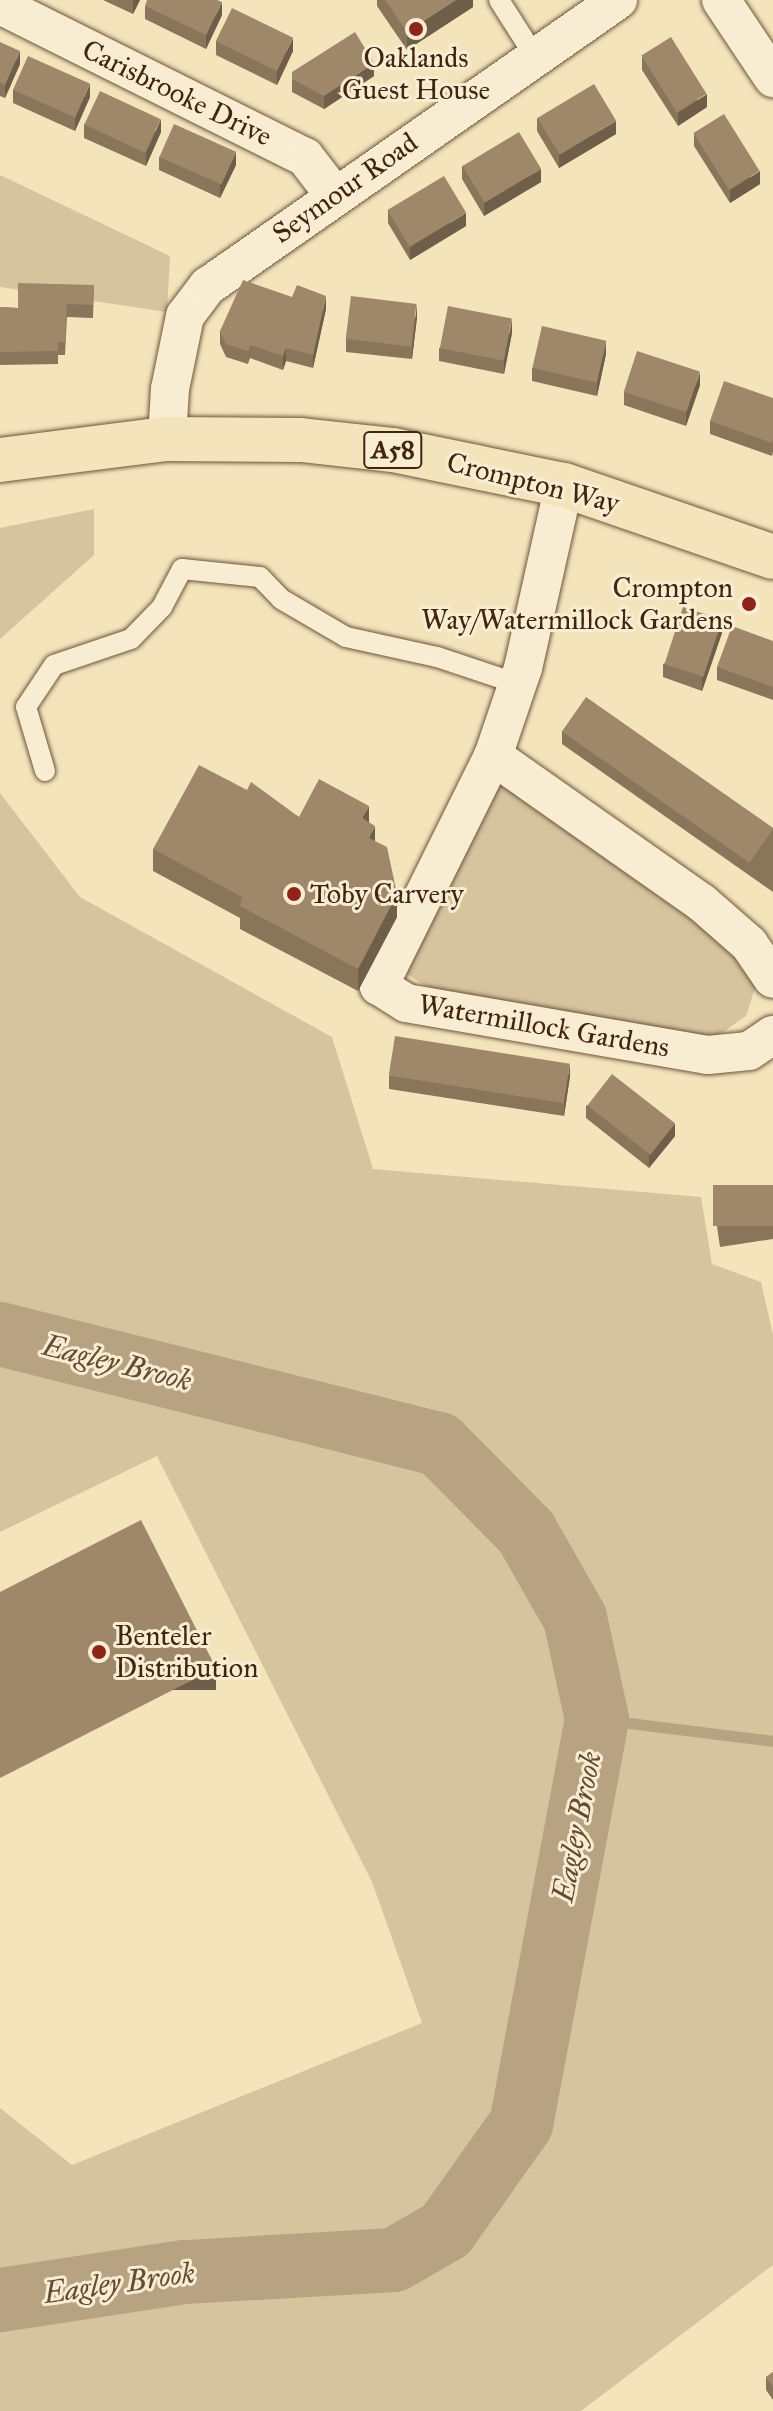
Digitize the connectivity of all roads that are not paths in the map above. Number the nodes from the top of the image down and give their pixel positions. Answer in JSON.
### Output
{"nodes":[{"id":1,"x":499,"y":0,"type":"edge"},
{"id":2,"x":618,"y":0,"type":"edge"},
{"id":3,"x":721,"y":0,"type":"edge"},
{"id":4,"x":4,"y":7,"type":"dead end"},
{"id":5,"x":534,"y":55,"type":"junction"},
{"id":6,"x":773,"y":78,"type":"edge"},
{"id":7,"x":335,"y":196,"type":"junction"},
{"id":8,"x":167,"y":439,"type":"junction"},
{"id":9,"x":0,"y":460,"type":"edge"},
{"id":10,"x":564,"y":485,"type":"junction"},
{"id":11,"x":773,"y":557,"type":"edge"},
{"id":12,"x":518,"y":684,"type":"junction"},
{"id":13,"x":493,"y":756,"type":"junction"},
{"id":14,"x":45,"y":771,"type":"dead end"},
{"id":15,"x":773,"y":979,"type":"edge"},
{"id":16,"x":773,"y":1035,"type":"edge"}],
"edges":[{"from":1,"to":5,"type":"lane"},
{"from":2,"to":5,"type":"street","name":"Seymour Road"},
{"from":3,"to":6,"type":"street"},
{"from":4,"to":7,"type":"street","name":"Carisbrooke Drive"},
{"from":5,"to":7,"type":"street","name":"Seymour Road"},
{"from":7,"to":8,"type":"street","name":"Seymour Road"},
{"from":8,"to":9,"type":"highway","name":"Crompton Way","number":"A58"},
{"from":8,"to":10,"type":"highway","name":"Crompton Way","number":"A58"},
{"from":10,"to":11,"type":"highway","name":"Crompton Way","number":"A58"},
{"from":10,"to":12,"type":"street","name":"Watermillock Gardens"},
{"from":12,"to":13,"type":"street","name":"Watermillock Gardens"},
{"from":12,"to":14,"type":"lane"},
{"from":13,"to":15,"type":"street"},
{"from":13,"to":16,"type":"street","name":"Watermillock Gardens"}]}
